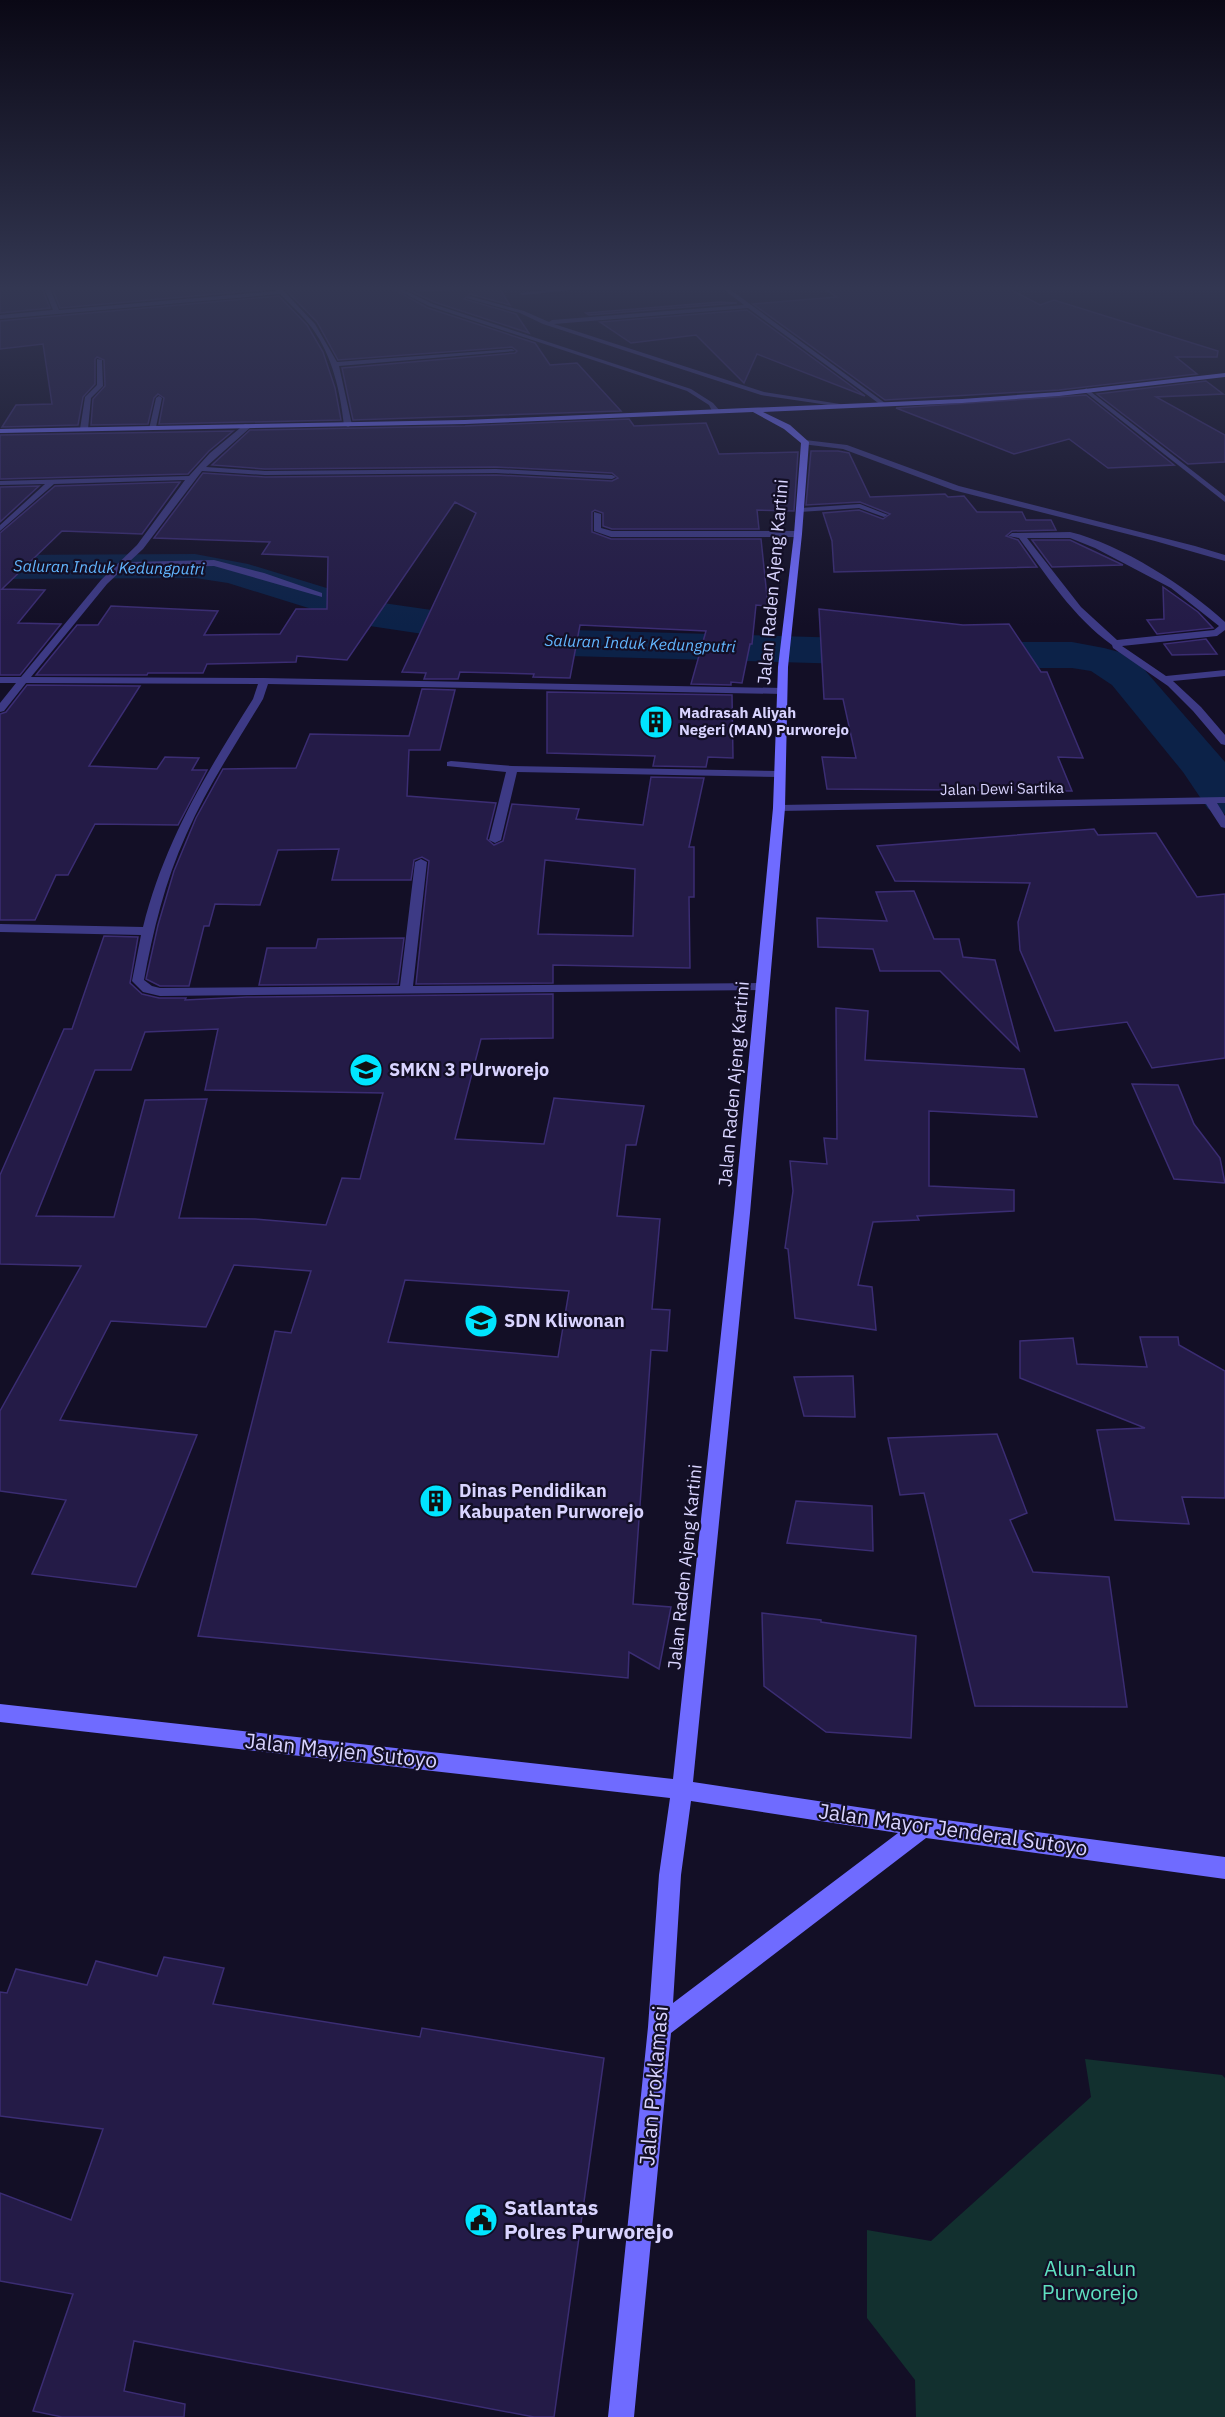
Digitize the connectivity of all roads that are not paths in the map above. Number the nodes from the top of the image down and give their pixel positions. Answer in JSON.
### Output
{"nodes":[{"id":1,"x":88,"y":401,"type":"edge"},
{"id":2,"x":158,"y":401,"type":"edge"},
{"id":3,"x":345,"y":401,"type":"edge"},
{"id":4,"x":706,"y":401,"type":"edge"},
{"id":5,"x":807,"y":401,"type":"edge"},
{"id":6,"x":879,"y":401,"type":"edge"},
{"id":7,"x":961,"y":401,"type":"edge"},
{"id":8,"x":1100,"y":401,"type":"edge"},
{"id":9,"x":883,"y":404,"type":"junction"},
{"id":10,"x":840,"y":406,"type":"junction"},
{"id":11,"x":753,"y":409,"type":"junction"},
{"id":12,"x":716,"y":411,"type":"junction"},
{"id":13,"x":348,"y":425,"type":"junction"},
{"id":14,"x":248,"y":426,"type":"junction"},
{"id":15,"x":152,"y":427,"type":"junction"},
{"id":16,"x":84,"y":429,"type":"junction"},
{"id":17,"x":0,"y":431,"type":"edge"},
{"id":18,"x":805,"y":442,"type":"junction"},
{"id":19,"x":199,"y":469,"type":"junction"},
{"id":20,"x":612,"y":477,"type":"dead end"},
{"id":21,"x":190,"y":478,"type":"junction"},
{"id":22,"x":52,"y":482,"type":"junction"},
{"id":23,"x":0,"y":483,"type":"edge"},
{"id":24,"x":1225,"y":500,"type":"edge"},
{"id":25,"x":800,"y":510,"type":"junction"},
{"id":26,"x":597,"y":514,"type":"dead end"},
{"id":27,"x":884,"y":515,"type":"dead end"},
{"id":28,"x":0,"y":529,"type":"edge"},
{"id":29,"x":798,"y":534,"type":"junction"},
{"id":30,"x":1225,"y":558,"type":"edge"},
{"id":31,"x":120,"y":566,"type":"junction"},
{"id":32,"x":320,"y":595,"type":"dead end"},
{"id":33,"x":1116,"y":644,"type":"junction"},
{"id":34,"x":1225,"y":673,"type":"edge"},
{"id":35,"x":1164,"y":679,"type":"junction"},
{"id":36,"x":0,"y":680,"type":"edge"},
{"id":37,"x":24,"y":680,"type":"junction"},
{"id":38,"x":264,"y":681,"type":"junction"},
{"id":39,"x":782,"y":691,"type":"junction"},
{"id":40,"x":0,"y":709,"type":"edge"},
{"id":41,"x":1225,"y":742,"type":"edge"},
{"id":42,"x":451,"y":764,"type":"dead end"},
{"id":43,"x":512,"y":769,"type":"junction"},
{"id":44,"x":780,"y":774,"type":"junction"},
{"id":45,"x":1210,"y":800,"type":"junction"},
{"id":46,"x":1225,"y":800,"type":"edge"},
{"id":47,"x":779,"y":808,"type":"junction"},
{"id":48,"x":1225,"y":825,"type":"edge"},
{"id":49,"x":495,"y":840,"type":"dead end"},
{"id":50,"x":421,"y":862,"type":"dead end"},
{"id":51,"x":0,"y":928,"type":"edge"},
{"id":52,"x":147,"y":931,"type":"junction"},
{"id":53,"x":763,"y":987,"type":"junction"},
{"id":54,"x":406,"y":990,"type":"junction"},
{"id":55,"x":0,"y":1713,"type":"edge"},
{"id":56,"x":682,"y":1790,"type":"junction"},
{"id":57,"x":923,"y":1827,"type":"junction"},
{"id":58,"x":1225,"y":1868,"type":"edge"},
{"id":59,"x":660,"y":2027,"type":"junction"},
{"id":60,"x":621,"y":2417,"type":"edge"}],
"edges":[{"from":1,"to":16,"type":"street"},
{"from":2,"to":15,"type":"street"},
{"from":3,"to":13,"type":"street"},
{"from":4,"to":12,"type":"street"},
{"from":5,"to":10,"type":"street"},
{"from":6,"to":9,"type":"street"},
{"from":7,"to":9,"type":"street"},
{"from":8,"to":24,"type":"street"},
{"from":9,"to":10,"type":"street"},
{"from":10,"to":11,"type":"street"},
{"from":11,"to":12,"type":"street"},
{"from":11,"to":18,"type":"street"},
{"from":12,"to":13,"type":"street"},
{"from":13,"to":14,"type":"street"},
{"from":14,"to":15,"type":"street"},
{"from":14,"to":19,"type":"street"},
{"from":15,"to":16,"type":"street"},
{"from":16,"to":17,"type":"street"},
{"from":18,"to":25,"type":"street","name":"Jalan Raden Ajeng Kartini"},
{"from":18,"to":30,"type":"street"},
{"from":19,"to":20,"type":"street"},
{"from":19,"to":21,"type":"street"},
{"from":21,"to":22,"type":"street"},
{"from":21,"to":31,"type":"street"},
{"from":22,"to":23,"type":"street"},
{"from":22,"to":28,"type":"street"},
{"from":25,"to":27,"type":"street"},
{"from":25,"to":29,"type":"street","name":"Jalan Raden Ajeng Kartini"},
{"from":26,"to":29,"type":"street"},
{"from":29,"to":39,"type":"street","name":"Jalan Raden Ajeng Kartini"},
{"from":31,"to":32,"type":"street"},
{"from":31,"to":37,"type":"street"},
{"from":33,"to":33,"type":"street"},
{"from":33,"to":35,"type":"street"},
{"from":34,"to":35,"type":"street"},
{"from":35,"to":41,"type":"street"},
{"from":36,"to":37,"type":"street"},
{"from":37,"to":38,"type":"street"},
{"from":37,"to":40,"type":"street"},
{"from":38,"to":39,"type":"street"},
{"from":38,"to":52,"type":"street"},
{"from":39,"to":44,"type":"street","name":"Jalan Raden Ajeng Kartini"},
{"from":42,"to":43,"type":"street"},
{"from":43,"to":44,"type":"street"},
{"from":43,"to":49,"type":"street"},
{"from":44,"to":47,"type":"street","name":"Jalan Raden Ajeng Kartini"},
{"from":45,"to":46,"type":"street","name":"Jalan Dewi Sartika"},
{"from":45,"to":47,"type":"street","name":"Jalan Dewi Sartika"},
{"from":45,"to":48,"type":"street"},
{"from":47,"to":53,"type":"street","name":"Jalan Raden Ajeng Kartini"},
{"from":50,"to":54,"type":"street"},
{"from":51,"to":52,"type":"street"},
{"from":52,"to":54,"type":"street"},
{"from":53,"to":54,"type":"street"},
{"from":53,"to":56,"type":"street","name":"Jalan Raden Ajeng Kartini"},
{"from":55,"to":56,"type":"street","name":"Jalan Mayjen Sutoyo"},
{"from":56,"to":57,"type":"street","name":"Jalan Mayor Jenderal Sutoyo"},
{"from":56,"to":59,"type":"street","name":"Jalan Proklamasi"},
{"from":57,"to":58,"type":"street","name":"Jalan Mayor Jenderal Sutoyo"},
{"from":57,"to":59,"type":"street"},
{"from":59,"to":60,"type":"street","name":"Jalan Proklamasi"}]}
